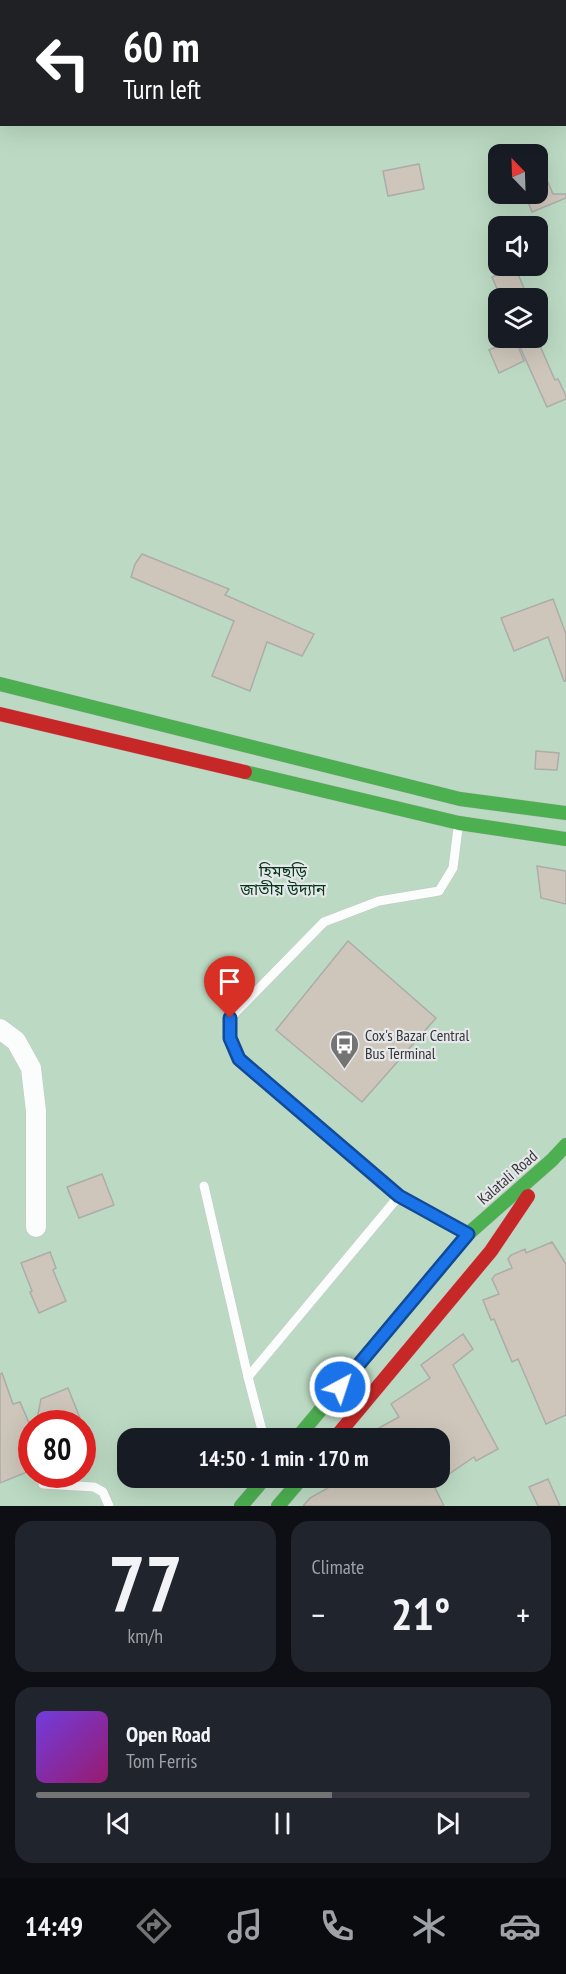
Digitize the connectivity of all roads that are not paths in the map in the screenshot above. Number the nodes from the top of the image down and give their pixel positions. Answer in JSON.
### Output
{"nodes":[{"id":1,"x":0,"y":684,"type":"edge"},
{"id":2,"x":2,"y":720,"type":"edge"},
{"id":3,"x":566,"y":813,"type":"edge"},
{"id":4,"x":459,"y":823,"type":"junction"},
{"id":5,"x":566,"y":839,"type":"edge"},
{"id":6,"x":0,"y":1029,"type":"edge"},
{"id":7,"x":566,"y":1145,"type":"edge"},
{"id":8,"x":552,"y":1160,"type":"junction"},
{"id":9,"x":204,"y":1186,"type":"dead end"},
{"id":10,"x":399,"y":1196,"type":"junction"},
{"id":11,"x":36,"y":1227,"type":"dead end"},
{"id":12,"x":479,"y":1243,"type":"junction"},
{"id":13,"x":248,"y":1377,"type":"junction"},
{"id":14,"x":261,"y":1428,"type":"edge"},
{"id":15,"x":306,"y":1428,"type":"edge"},
{"id":16,"x":342,"y":1428,"type":"edge"},
{"id":17,"x":96,"y":1488,"type":"edge"},
{"id":18,"x":256,"y":1488,"type":"edge"},
{"id":19,"x":292,"y":1488,"type":"edge"},
{"id":20,"x":280,"y":1501,"type":"edge"},
{"id":21,"x":109,"y":1506,"type":"edge"},
{"id":22,"x":241,"y":1506,"type":"edge"}],
"edges":[{"from":1,"to":3,"type":"main road"},
{"from":2,"to":4,"type":"main road"},
{"from":4,"to":5,"type":"main road"},
{"from":4,"to":10,"type":"lane"},
{"from":6,"to":11,"type":"street"},
{"from":7,"to":8,"type":"main road","name":"Kalatali Road"},
{"from":8,"to":12,"type":"main road","name":"Kalatali Road"},
{"from":8,"to":12,"type":"main road","name":"Kalatali Road"},
{"from":9,"to":13,"type":"lane"},
{"from":10,"to":12,"type":"lane"},
{"from":10,"to":13,"type":"lane"},
{"from":12,"to":15,"type":"main road","name":"Kalatali Road"},
{"from":12,"to":16,"type":"main road","name":"Kalatali Road"},
{"from":13,"to":14,"type":"lane"},
{"from":17,"to":21,"type":"lane"},
{"from":18,"to":22,"type":"main road"},
{"from":19,"to":20,"type":"main road"}]}
